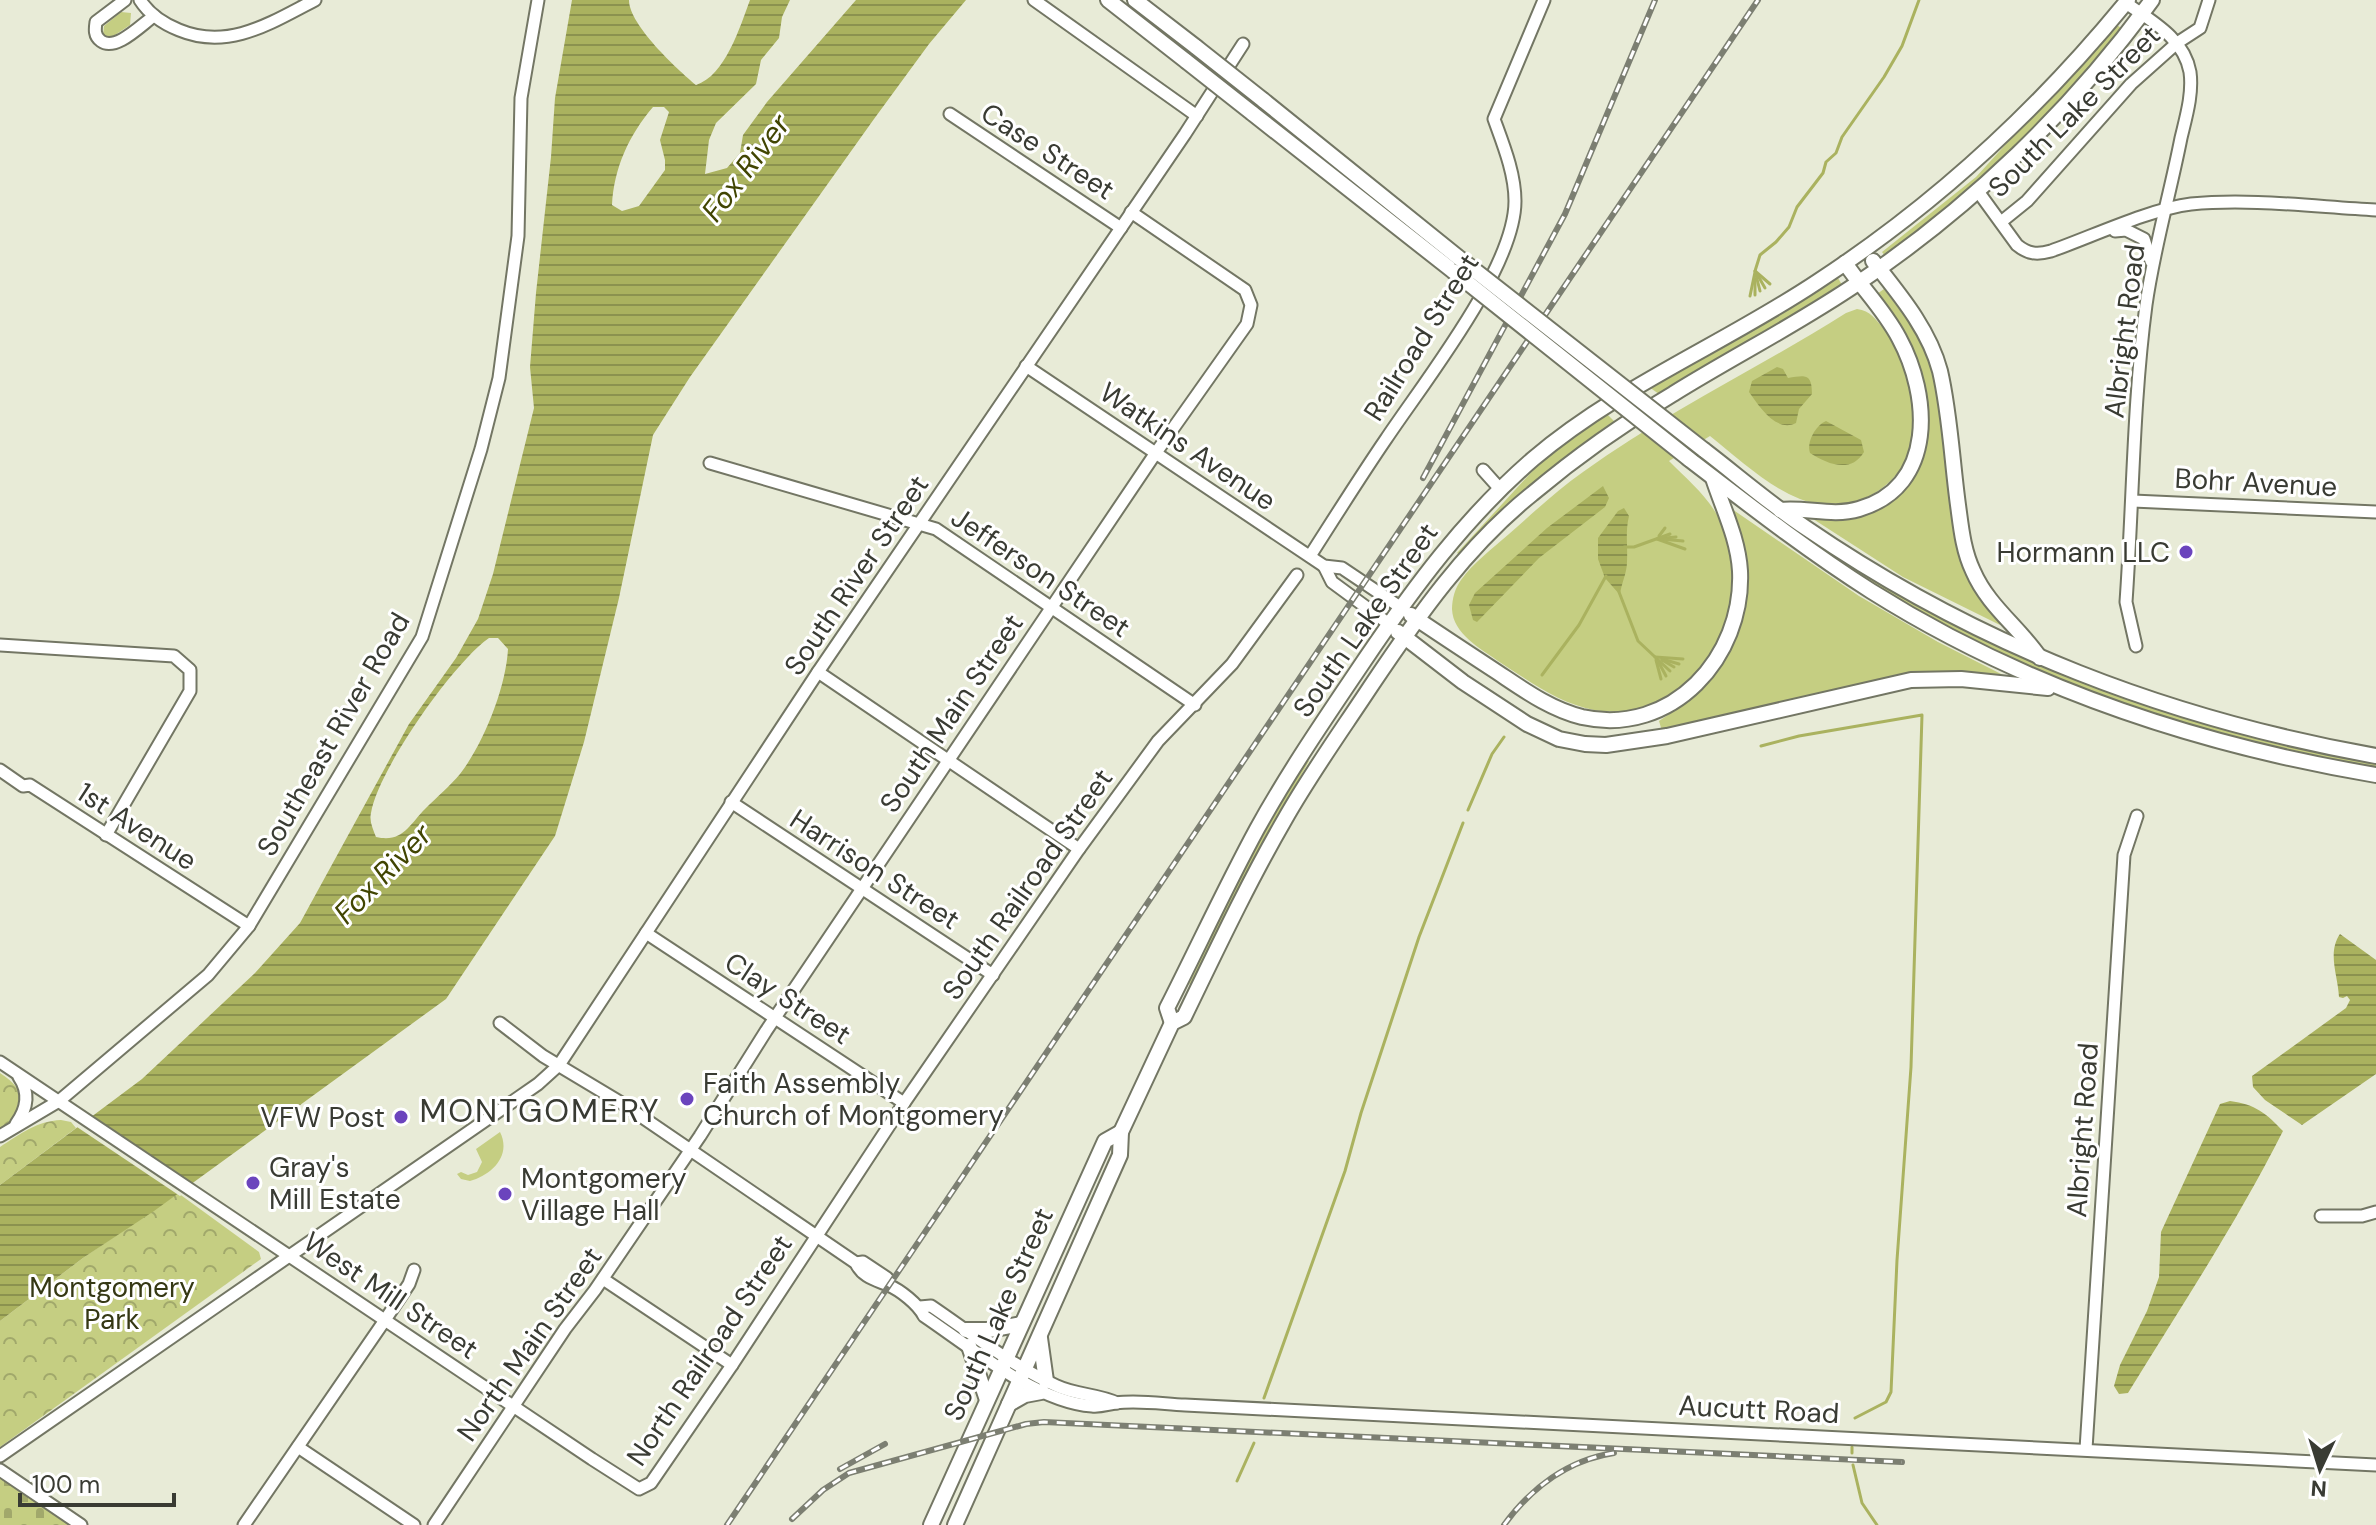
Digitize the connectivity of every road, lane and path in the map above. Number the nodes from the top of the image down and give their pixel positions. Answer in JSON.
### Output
{"nodes":[{"id":1,"x":125,"y":0,"type":"edge"},
{"id":2,"x":140,"y":0,"type":"edge"},
{"id":3,"x":315,"y":0,"type":"edge"},
{"id":4,"x":538,"y":0,"type":"edge"},
{"id":5,"x":1034,"y":0,"type":"edge"},
{"id":6,"x":1108,"y":0,"type":"edge"},
{"id":7,"x":1135,"y":0,"type":"edge"},
{"id":8,"x":1544,"y":0,"type":"edge"},
{"id":9,"x":2152,"y":0,"type":"edge"},
{"id":10,"x":2209,"y":0,"type":"edge"},
{"id":11,"x":2127,"y":2,"type":"edge"},
{"id":12,"x":2142,"y":14,"type":"junction"},
{"id":13,"x":154,"y":16,"type":"junction"},
{"id":14,"x":2177,"y":43,"type":"junction"},
{"id":15,"x":1243,"y":44,"type":"dead end"},
{"id":16,"x":950,"y":114,"type":"dead end"},
{"id":17,"x":1197,"y":116,"type":"junction"},
{"id":18,"x":1977,"y":190,"type":"junction"},
{"id":19,"x":2167,"y":209,"type":"junction"},
{"id":20,"x":2376,"y":210,"type":"edge"},
{"id":21,"x":1131,"y":212,"type":"junction"},
{"id":22,"x":2001,"y":222,"type":"junction"},
{"id":23,"x":1121,"y":228,"type":"junction"},
{"id":24,"x":2106,"y":231,"type":"junction"},
{"id":25,"x":1865,"y":250,"type":"junction"},
{"id":26,"x":1845,"y":263,"type":"junction"},
{"id":27,"x":1456,"y":264,"type":"junction"},
{"id":28,"x":1879,"y":268,"type":"junction"},
{"id":29,"x":2152,"y":270,"type":"junction"},
{"id":30,"x":1859,"y":283,"type":"junction"},
{"id":31,"x":1251,"y":305,"type":"joint"},
{"id":32,"x":1026,"y":366,"type":"junction"},
{"id":33,"x":1155,"y":454,"type":"junction"},
{"id":34,"x":710,"y":463,"type":"dead end"},
{"id":35,"x":1483,"y":470,"type":"dead end"},
{"id":36,"x":1713,"y":478,"type":"junction"},
{"id":37,"x":1500,"y":489,"type":"junction"},
{"id":38,"x":2133,"y":501,"type":"junction"},
{"id":39,"x":1780,"y":510,"type":"junction"},
{"id":40,"x":2376,"y":512,"type":"edge"},
{"id":41,"x":920,"y":523,"type":"junction"},
{"id":42,"x":1310,"y":556,"type":"junction"},
{"id":43,"x":1324,"y":566,"type":"junction"},
{"id":44,"x":1297,"y":575,"type":"dead end"},
{"id":45,"x":1052,"y":607,"type":"junction"},
{"id":46,"x":1400,"y":607,"type":"junction"},
{"id":47,"x":1417,"y":619,"type":"junction"},
{"id":48,"x":1389,"y":624,"type":"junction"},
{"id":49,"x":1404,"y":638,"type":"junction"},
{"id":50,"x":0,"y":645,"type":"edge"},
{"id":51,"x":2136,"y":646,"type":"dead end"},
{"id":52,"x":2041,"y":658,"type":"junction"},
{"id":53,"x":818,"y":672,"type":"junction"},
{"id":54,"x":2064,"y":690,"type":"junction"},
{"id":55,"x":1195,"y":705,"type":"junction"},
{"id":56,"x":2376,"y":756,"type":"edge"},
{"id":57,"x":948,"y":760,"type":"junction"},
{"id":58,"x":0,"y":770,"type":"edge"},
{"id":59,"x":2376,"y":775,"type":"edge"},
{"id":60,"x":731,"y":802,"type":"junction"},
{"id":61,"x":2137,"y":816,"type":"dead end"},
{"id":62,"x":106,"y":835,"type":"junction"},
{"id":63,"x":1079,"y":849,"type":"junction"},
{"id":64,"x":862,"y":889,"type":"junction"},
{"id":65,"x":249,"y":926,"type":"junction"},
{"id":66,"x":646,"y":933,"type":"junction"},
{"id":67,"x":993,"y":975,"type":"junction"},
{"id":68,"x":775,"y":1018,"type":"junction"},
{"id":69,"x":500,"y":1023,"type":"dead end"},
{"id":70,"x":1172,"y":1023,"type":"junction"},
{"id":71,"x":0,"y":1062,"type":"edge"},
{"id":72,"x":559,"y":1065,"type":"junction"},
{"id":73,"x":17,"y":1073,"type":"junction"},
{"id":74,"x":59,"y":1101,"type":"junction"},
{"id":75,"x":904,"y":1103,"type":"junction"},
{"id":76,"x":12,"y":1129,"type":"junction"},
{"id":77,"x":1121,"y":1132,"type":"junction"},
{"id":78,"x":0,"y":1136,"type":"edge"},
{"id":79,"x":690,"y":1150,"type":"junction"},
{"id":80,"x":2376,"y":1212,"type":"edge"},
{"id":81,"x":2321,"y":1216,"type":"dead end"},
{"id":82,"x":816,"y":1236,"type":"junction"},
{"id":83,"x":288,"y":1256,"type":"junction"},
{"id":84,"x":414,"y":1270,"type":"dead end"},
{"id":85,"x":603,"y":1279,"type":"junction"},
{"id":86,"x":920,"y":1307,"type":"junction"},
{"id":87,"x":385,"y":1320,"type":"junction"},
{"id":88,"x":1021,"y":1324,"type":"junction"},
{"id":89,"x":966,"y":1330,"type":"junction"},
{"id":90,"x":1040,"y":1334,"type":"junction"},
{"id":91,"x":969,"y":1346,"type":"junction"},
{"id":92,"x":1004,"y":1362,"type":"junction"},
{"id":93,"x":732,"y":1365,"type":"junction"},
{"id":94,"x":1022,"y":1374,"type":"junction"},
{"id":95,"x":1044,"y":1387,"type":"junction"},
{"id":96,"x":987,"y":1400,"type":"junction"},
{"id":97,"x":1009,"y":1404,"type":"junction"},
{"id":98,"x":514,"y":1406,"type":"junction"},
{"id":99,"x":298,"y":1447,"type":"junction"},
{"id":100,"x":2086,"y":1449,"type":"junction"},
{"id":101,"x":0,"y":1456,"type":"edge"},
{"id":102,"x":2376,"y":1465,"type":"edge"},
{"id":103,"x":0,"y":1470,"type":"edge"},
{"id":104,"x":639,"y":1489,"type":"joint"},
{"id":105,"x":81,"y":1525,"type":"edge"},
{"id":106,"x":244,"y":1525,"type":"edge"},
{"id":107,"x":414,"y":1525,"type":"edge"},
{"id":108,"x":434,"y":1525,"type":"edge"},
{"id":109,"x":931,"y":1525,"type":"edge"},
{"id":110,"x":955,"y":1525,"type":"edge"}],
"edges":[{"from":1,"to":13,"type":"street"},
{"from":2,"to":13,"type":"street"},
{"from":3,"to":13,"type":"street"},
{"from":4,"to":65,"type":"street","name":"Southeast River Road"},
{"from":5,"to":17,"type":"street"},
{"from":6,"to":27,"type":"main road","bridge":true},
{"from":7,"to":27,"type":"main road","bridge":true},
{"from":8,"to":42,"type":"street","name":"Railroad Street"},
{"from":9,"to":12,"type":"main road","name":"South Lake Street"},
{"from":10,"to":14,"type":"street","name":"South Lake Street"},
{"from":11,"to":12,"type":"street"},
{"from":11,"to":25,"type":"main road","name":"South Lake Street"},
{"from":12,"to":14,"type":"street"},
{"from":12,"to":18,"type":"main road","name":"South Lake Street"},
{"from":14,"to":19,"type":"street","name":"Albright Road"},
{"from":14,"to":22,"type":"street","name":"South Lake Street"},
{"from":15,"to":17,"type":"street","name":"South River Street"},
{"from":16,"to":23,"type":"street","name":"Case Street"},
{"from":17,"to":21,"type":"street","name":"South River Street"},
{"from":18,"to":22,"type":"street"},
{"from":18,"to":28,"type":"main road","name":"South Lake Street"},
{"from":19,"to":20,"type":"street"},
{"from":19,"to":24,"type":"street"},
{"from":19,"to":29,"type":"street","name":"Albright Road"},
{"from":21,"to":23,"type":"street","name":"South River Street"},
{"from":21,"to":31,"type":"street","name":"Case Street"},
{"from":22,"to":24,"type":"street"},
{"from":23,"to":32,"type":"street","name":"South River Street"},
{"from":24,"to":29,"type":"street"},
{"from":25,"to":26,"type":"main road","name":"South Lake Street"},
{"from":25,"to":28,"type":"main road"},
{"from":26,"to":30,"type":"main road"},
{"from":26,"to":37,"type":"main road","name":"South Lake Street"},
{"from":27,"to":36,"type":"main road","bridge":true},
{"from":27,"to":39,"type":"main road","bridge":true},
{"from":28,"to":30,"type":"main road","name":"South Lake Street"},
{"from":28,"to":52,"type":"main road"},
{"from":29,"to":38,"type":"street","name":"Albright Road"},
{"from":30,"to":39,"type":"main road"},
{"from":30,"to":47,"type":"main road","name":"South Lake Street"},
{"from":31,"to":33,"type":"street","name":"South Main Street"},
{"from":32,"to":33,"type":"street","name":"Watkins Avenue"},
{"from":32,"to":41,"type":"street","name":"South River Street"},
{"from":33,"to":42,"type":"street","name":"Watkins Avenue"},
{"from":33,"to":45,"type":"street","name":"South Main Street"},
{"from":34,"to":41,"type":"street","name":"Jefferson Street"},
{"from":35,"to":37,"type":"street"},
{"from":36,"to":47,"type":"main road"},
{"from":36,"to":54,"type":"main road"},
{"from":37,"to":46,"type":"main road","name":"South Lake Street"},
{"from":38,"to":40,"type":"street","name":"Bohr Avenue"},
{"from":38,"to":51,"type":"street","name":"Albright Road"},
{"from":39,"to":52,"type":"main road"},
{"from":41,"to":45,"type":"street","name":"Jefferson Street"},
{"from":41,"to":53,"type":"street","name":"South River Street"},
{"from":42,"to":43,"type":"street","name":"Watkins Avenue"},
{"from":43,"to":46,"type":"street","name":"Watkins Avenue"},
{"from":43,"to":48,"type":"street","name":"Watkins Avenue"},
{"from":44,"to":55,"type":"street","name":"South Railroad Street"},
{"from":45,"to":55,"type":"street","name":"Jefferson Street"},
{"from":45,"to":57,"type":"street","name":"South Main Street"},
{"from":46,"to":47,"type":"main road"},
{"from":46,"to":48,"type":"main road","name":"South Lake Street"},
{"from":47,"to":49,"type":"main road","name":"South Lake Street"},
{"from":48,"to":49,"type":"main road"},
{"from":48,"to":70,"type":"main road","name":"South Lake Street"},
{"from":49,"to":54,"type":"main road"},
{"from":49,"to":70,"type":"main road","name":"South Lake Street"},
{"from":50,"to":62,"type":"street"},
{"from":52,"to":56,"type":"main road"},
{"from":53,"to":57,"type":"street"},
{"from":53,"to":60,"type":"street","name":"South River Street"},
{"from":54,"to":59,"type":"main road"},
{"from":55,"to":63,"type":"street","name":"South Railroad Street"},
{"from":57,"to":63,"type":"street"},
{"from":57,"to":64,"type":"street","name":"South Main Street"},
{"from":58,"to":62,"type":"street","name":"1st Avenue"},
{"from":60,"to":64,"type":"street","name":"Harrison Street"},
{"from":60,"to":66,"type":"street","name":"South River Street"},
{"from":61,"to":100,"type":"street","name":"Albright Road"},
{"from":62,"to":65,"type":"street","name":"1st Avenue"},
{"from":63,"to":67,"type":"street","name":"South Railroad Street"},
{"from":64,"to":67,"type":"street","name":"Harrison Street"},
{"from":64,"to":68,"type":"street","name":"South Main Street"},
{"from":65,"to":74,"type":"street","name":"Southeast River Road"},
{"from":66,"to":68,"type":"street","name":"Clay Street"},
{"from":66,"to":72,"type":"street","name":"South River Street"},
{"from":67,"to":75,"type":"street","name":"South Railroad Street"},
{"from":68,"to":75,"type":"street","name":"Clay Street"},
{"from":68,"to":79,"type":"street","name":"South Main Street"},
{"from":69,"to":72,"type":"street"},
{"from":70,"to":77,"type":"main road","name":"South Lake Street"},
{"from":71,"to":73,"type":"street","name":"West Mill Street"},
{"from":72,"to":79,"type":"street"},
{"from":72,"to":83,"type":"street","name":"South River Street"},
{"from":73,"to":74,"type":"street","name":"West Mill Street"},
{"from":73,"to":76,"type":"street"},
{"from":74,"to":76,"type":"street","name":"Southeast River Road"},
{"from":74,"to":83,"type":"street","name":"West Mill Street"},
{"from":75,"to":82,"type":"street","name":"South Railroad Street"},
{"from":76,"to":78,"type":"street","name":"Southeast River Road"},
{"from":77,"to":88,"type":"main road","name":"South Lake Street"},
{"from":77,"to":90,"type":"main road","name":"South Lake Street"},
{"from":79,"to":82,"type":"street"},
{"from":79,"to":85,"type":"street","name":"North Main Street"},
{"from":80,"to":81,"type":"street"},
{"from":82,"to":86,"type":"street"},
{"from":82,"to":93,"type":"street","name":"North Railroad Street"},
{"from":83,"to":87,"type":"street","name":"West Mill Street"},
{"from":83,"to":101,"type":"street","name":"South River Street"},
{"from":84,"to":87,"type":"street"},
{"from":85,"to":93,"type":"street"},
{"from":85,"to":98,"type":"street","name":"North Main Street"},
{"from":86,"to":89,"type":"street"},
{"from":86,"to":91,"type":"street"},
{"from":87,"to":98,"type":"street","name":"West Mill Street"},
{"from":87,"to":99,"type":"street"},
{"from":88,"to":89,"type":"main road"},
{"from":88,"to":92,"type":"main road","name":"South Lake Street"},
{"from":89,"to":92,"type":"street"},
{"from":90,"to":94,"type":"main road","name":"South Lake Street"},
{"from":90,"to":95,"type":"main road"},
{"from":91,"to":92,"type":"street"},
{"from":91,"to":96,"type":"main road"},
{"from":92,"to":94,"type":"street","name":"Aucutt Road"},
{"from":92,"to":96,"type":"main road","name":"South Lake Street"},
{"from":93,"to":104,"type":"street","name":"North Railroad Street"},
{"from":94,"to":95,"type":"street","name":"Aucutt Road"},
{"from":94,"to":97,"type":"main road","name":"South Lake Street"},
{"from":95,"to":97,"type":"main road"},
{"from":95,"to":100,"type":"street","name":"Aucutt Road"},
{"from":96,"to":109,"type":"main road","name":"South Lake Street"},
{"from":97,"to":110,"type":"main road","name":"South Lake Street"},
{"from":98,"to":104,"type":"street","name":"West Mill Street"},
{"from":98,"to":108,"type":"street","name":"North Main Street"},
{"from":99,"to":106,"type":"street"},
{"from":99,"to":107,"type":"street"},
{"from":100,"to":102,"type":"street","name":"Aucutt Road"},
{"from":103,"to":105,"type":"street"}]}
